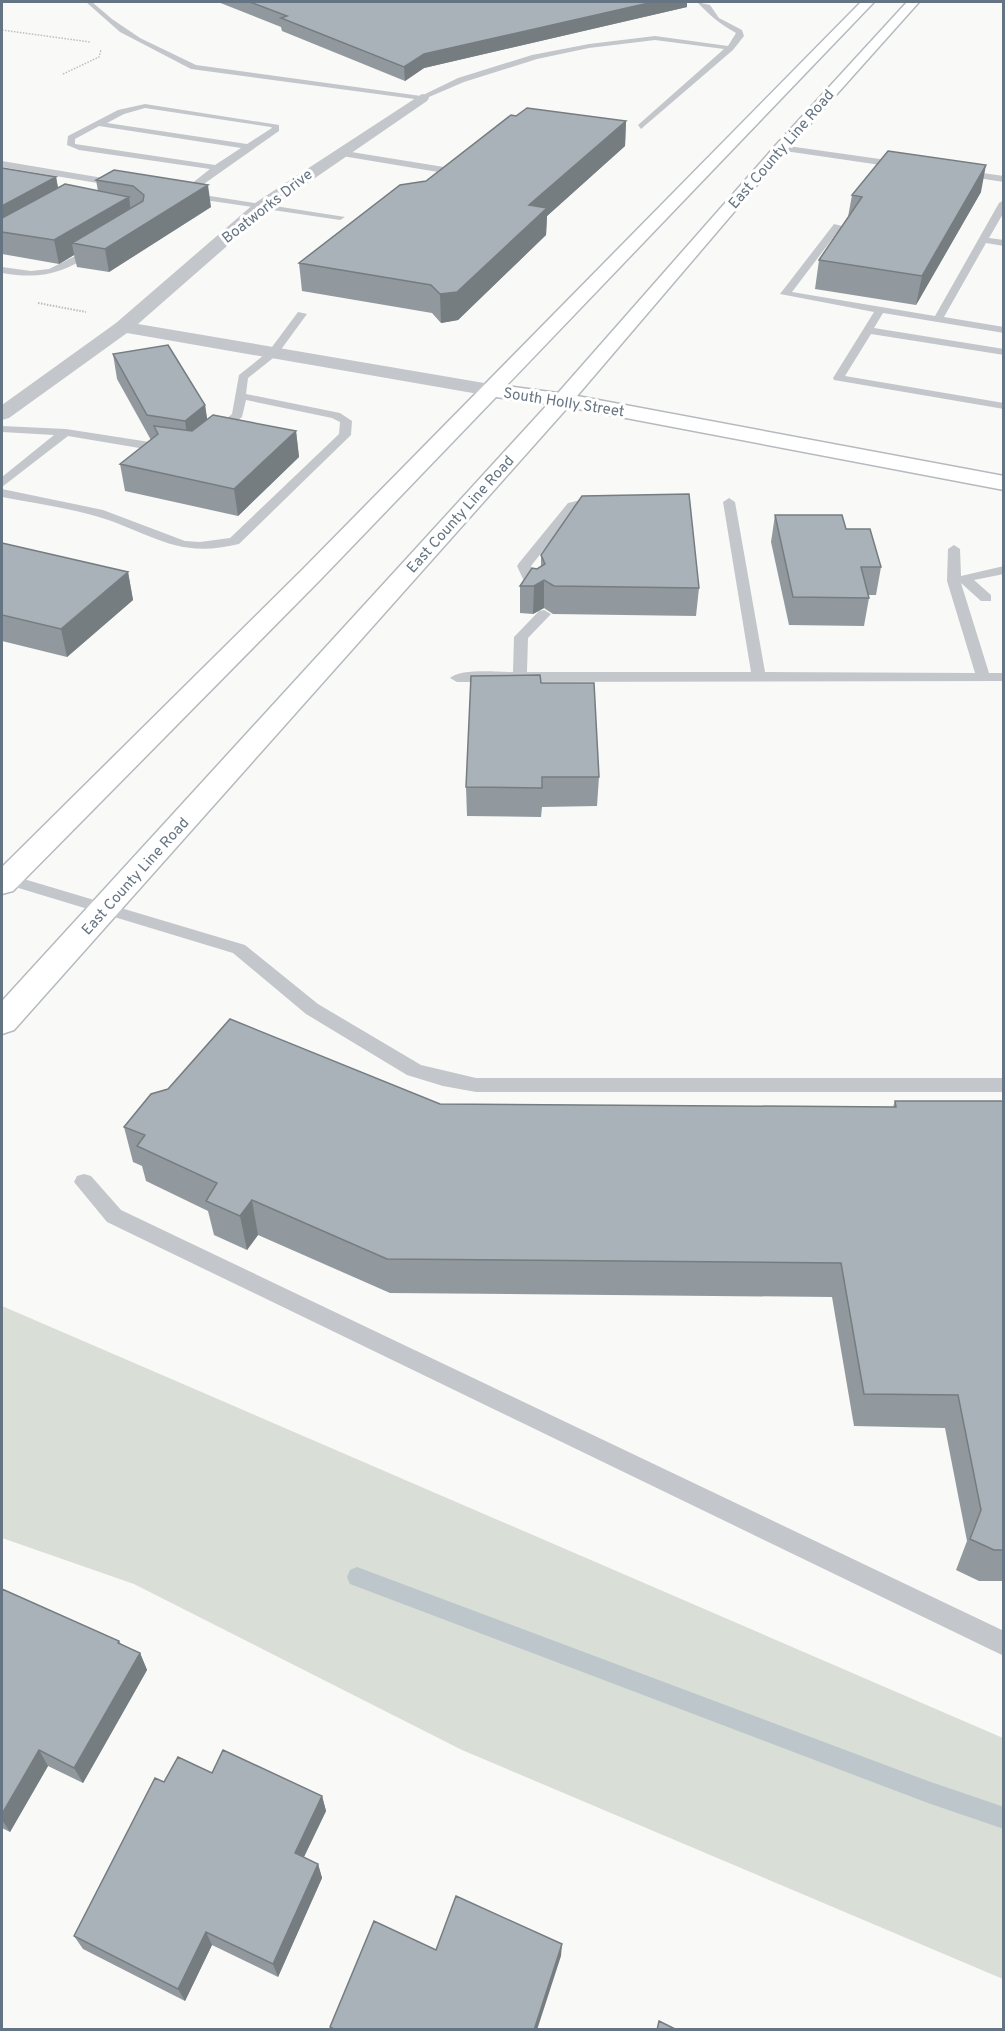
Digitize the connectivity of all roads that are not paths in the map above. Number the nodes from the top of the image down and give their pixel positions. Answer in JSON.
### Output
{"nodes":[{"id":1,"x":89,"y":2,"type":"edge"},
{"id":2,"x":700,"y":2,"type":"edge"},
{"id":3,"x":867,"y":2,"type":"edge"},
{"id":4,"x":913,"y":2,"type":"edge"},
{"id":5,"x":730,"y":48,"type":"junction"},
{"id":6,"x":818,"y":52,"type":"junction"},
{"id":7,"x":811,"y":80,"type":"dead end"},
{"id":8,"x":422,"y":98,"type":"junction"},
{"id":9,"x":99,"y":124,"type":"junction"},
{"id":10,"x":782,"y":124,"type":"dead end"},
{"id":11,"x":640,"y":128,"type":"dead end"},
{"id":12,"x":249,"y":147,"type":"junction"},
{"id":13,"x":781,"y":148,"type":"junction"},
{"id":14,"x":339,"y":153,"type":"junction"},
{"id":15,"x":2,"y":164,"type":"edge"},
{"id":16,"x":915,"y":167,"type":"edge"},
{"id":17,"x":216,"y":168,"type":"junction"},
{"id":18,"x":444,"y":170,"type":"edge"},
{"id":19,"x":948,"y":171,"type":"edge"},
{"id":20,"x":1004,"y":179,"type":"edge"},
{"id":21,"x":103,"y":181,"type":"junction"},
{"id":22,"x":126,"y":185,"type":"edge"},
{"id":23,"x":85,"y":191,"type":"edge"},
{"id":24,"x":172,"y":192,"type":"edge"},
{"id":25,"x":184,"y":194,"type":"junction"},
{"id":26,"x":1004,"y":202,"type":"edge"},
{"id":27,"x":261,"y":207,"type":"junction"},
{"id":28,"x":340,"y":217,"type":"dead end"},
{"id":29,"x":837,"y":226,"type":"dead end"},
{"id":30,"x":983,"y":240,"type":"junction"},
{"id":31,"x":103,"y":243,"type":"edge"},
{"id":32,"x":1004,"y":243,"type":"edge"},
{"id":33,"x":2,"y":270,"type":"edge"},
{"id":34,"x":881,"y":309,"type":"junction"},
{"id":35,"x":302,"y":314,"type":"dead end"},
{"id":36,"x":938,"y":319,"type":"junction"},
{"id":37,"x":123,"y":327,"type":"junction"},
{"id":38,"x":868,"y":330,"type":"junction"},
{"id":39,"x":1004,"y":330,"type":"edge"},
{"id":40,"x":1004,"y":352,"type":"edge"},
{"id":41,"x":273,"y":353,"type":"junction"},
{"id":42,"x":490,"y":390,"type":"junction"},
{"id":43,"x":241,"y":396,"type":"junction"},
{"id":44,"x":563,"y":400,"type":"junction"},
{"id":45,"x":1004,"y":406,"type":"edge"},
{"id":46,"x":6,"y":407,"type":"edge"},
{"id":47,"x":2,"y":429,"type":"edge"},
{"id":48,"x":66,"y":432,"type":"junction"},
{"id":49,"x":210,"y":438,"type":"edge"},
{"id":50,"x":181,"y":451,"type":"edge"},
{"id":51,"x":2,"y":483,"type":"edge"},
{"id":52,"x":1004,"y":483,"type":"edge"},
{"id":53,"x":2,"y":493,"type":"edge"},
{"id":54,"x":617,"y":499,"type":"edge"},
{"id":55,"x":729,"y":502,"type":"dead end"},
{"id":56,"x":954,"y":549,"type":"dead end"},
{"id":57,"x":1001,"y":573,"type":"edge"},
{"id":58,"x":959,"y":580,"type":"junction"},
{"id":59,"x":535,"y":591,"type":"edge"},
{"id":60,"x":986,"y":598,"type":"dead end"},
{"id":61,"x":544,"y":614,"type":"dead end"},
{"id":62,"x":520,"y":676,"type":"junction"},
{"id":63,"x":759,"y":676,"type":"junction"},
{"id":64,"x":983,"y":677,"type":"junction"},
{"id":65,"x":1004,"y":677,"type":"edge"},
{"id":66,"x":457,"y":678,"type":"dead end"},
{"id":67,"x":4,"y":882,"type":"edge"},
{"id":68,"x":105,"y":909,"type":"junction"},
{"id":69,"x":2,"y":1022,"type":"edge"},
{"id":70,"x":1004,"y":1085,"type":"edge"},
{"id":71,"x":84,"y":1182,"type":"dead end"},
{"id":72,"x":1004,"y":1644,"type":"edge"}],
"edges":[{"from":1,"to":8,"type":"lane"},
{"from":2,"to":5,"type":"lane"},
{"from":3,"to":6,"type":"main road"},
{"from":4,"to":13,"type":"main road","name":"East County Line Road"},
{"from":5,"to":8,"type":"lane"},
{"from":5,"to":11,"type":"lane"},
{"from":6,"to":7,"type":"main road"},
{"from":6,"to":42,"type":"main road"},
{"from":8,"to":14,"type":"street","name":"Boatworks Drive"},
{"from":9,"to":12,"type":"lane"},
{"from":9,"to":12,"type":"lane"},
{"from":9,"to":17,"type":"lane"},
{"from":10,"to":13,"type":"main road"},
{"from":12,"to":17,"type":"lane"},
{"from":13,"to":16,"type":"lane"},
{"from":13,"to":44,"type":"main road","name":"East County Line Road"},
{"from":14,"to":18,"type":"lane"},
{"from":14,"to":27,"type":"street","name":"Boatworks Drive"},
{"from":15,"to":21,"type":"lane"},
{"from":17,"to":25,"type":"lane"},
{"from":19,"to":20,"type":"lane"},
{"from":21,"to":22,"type":"lane"},
{"from":21,"to":23,"type":"lane"},
{"from":24,"to":25,"type":"lane"},
{"from":25,"to":27,"type":"lane"},
{"from":26,"to":30,"type":"lane"},
{"from":27,"to":28,"type":"lane"},
{"from":27,"to":37,"type":"street","name":"Boatworks Drive"},
{"from":29,"to":34,"type":"lane"},
{"from":30,"to":32,"type":"lane"},
{"from":30,"to":36,"type":"lane"},
{"from":31,"to":33,"type":"lane"},
{"from":34,"to":36,"type":"lane"},
{"from":34,"to":38,"type":"lane"},
{"from":35,"to":41,"type":"lane"},
{"from":36,"to":39,"type":"lane"},
{"from":37,"to":41,"type":"street","name":"South Holly Street"},
{"from":37,"to":46,"type":"street","name":"Boatworks Drive"},
{"from":38,"to":40,"type":"lane"},
{"from":38,"to":45,"type":"lane"},
{"from":41,"to":42,"type":"street","name":"South Holly Street"},
{"from":41,"to":43,"type":"lane"},
{"from":42,"to":44,"type":"main road","name":"South Holly Street"},
{"from":42,"to":67,"type":"main road"},
{"from":43,"to":49,"type":"lane"},
{"from":43,"to":53,"type":"lane"},
{"from":44,"to":52,"type":"main road","name":"South Holly Street"},
{"from":44,"to":68,"type":"main road","name":"East County Line Road"},
{"from":47,"to":48,"type":"lane"},
{"from":48,"to":50,"type":"lane"},
{"from":48,"to":51,"type":"lane"},
{"from":54,"to":59,"type":"lane"},
{"from":55,"to":63,"type":"lane"},
{"from":56,"to":58,"type":"lane"},
{"from":57,"to":58,"type":"lane"},
{"from":58,"to":60,"type":"lane"},
{"from":58,"to":64,"type":"lane"},
{"from":61,"to":62,"type":"lane"},
{"from":62,"to":63,"type":"lane"},
{"from":62,"to":66,"type":"lane"},
{"from":63,"to":64,"type":"lane"},
{"from":64,"to":65,"type":"lane"},
{"from":67,"to":68,"type":"lane"},
{"from":68,"to":69,"type":"main road","name":"East County Line Road"},
{"from":68,"to":70,"type":"lane"},
{"from":71,"to":72,"type":"lane"}]}
